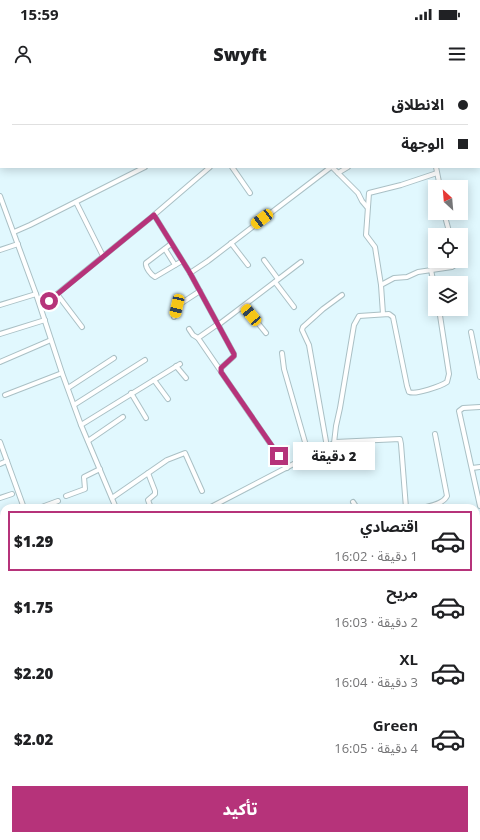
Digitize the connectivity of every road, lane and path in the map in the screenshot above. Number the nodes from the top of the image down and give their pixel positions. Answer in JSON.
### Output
{"nodes":[{"id":1,"x":143,"y":168,"type":"edge"},
{"id":2,"x":209,"y":168,"type":"edge"},
{"id":3,"x":233,"y":168,"type":"edge"},
{"id":4,"x":331,"y":168,"type":"edge"},
{"id":5,"x":333,"y":168,"type":"edge"},
{"id":6,"x":346,"y":168,"type":"edge"},
{"id":7,"x":436,"y":168,"type":"edge"},
{"id":8,"x":338,"y":173,"type":"junction"},
{"id":9,"x":437,"y":173,"type":"junction"},
{"id":10,"x":438,"y":180,"type":"edge"},
{"id":11,"x":250,"y":192,"type":"dead end"},
{"id":12,"x":0,"y":196,"type":"edge"},
{"id":13,"x":76,"y":202,"type":"junction"},
{"id":14,"x":367,"y":207,"type":"junction"},
{"id":15,"x":154,"y":215,"type":"junction"},
{"id":16,"x":14,"y":232,"type":"junction"},
{"id":17,"x":231,"y":243,"type":"junction"},
{"id":18,"x":18,"y":244,"type":"junction"},
{"id":19,"x":171,"y":244,"type":"junction"},
{"id":20,"x":165,"y":249,"type":"junction"},
{"id":21,"x":0,"y":250,"type":"edge"},
{"id":22,"x":102,"y":254,"type":"dead end"},
{"id":23,"x":264,"y":260,"type":"dead end"},
{"id":24,"x":182,"y":261,"type":"junction"},
{"id":25,"x":301,"y":262,"type":"dead end"},
{"id":26,"x":175,"y":265,"type":"junction"},
{"id":27,"x":248,"y":265,"type":"dead end"},
{"id":28,"x":445,"y":268,"type":"edge"},
{"id":29,"x":432,"y":270,"type":"junction"},
{"id":30,"x":190,"y":273,"type":"junction"},
{"id":31,"x":433,"y":276,"type":"edge"},
{"id":32,"x":276,"y":281,"type":"junction"},
{"id":33,"x":381,"y":285,"type":"junction"},
{"id":34,"x":200,"y":291,"type":"junction"},
{"id":35,"x":36,"y":294,"type":"junction"},
{"id":36,"x":57,"y":294,"type":"junction"},
{"id":37,"x":342,"y":295,"type":"dead end"},
{"id":38,"x":0,"y":305,"type":"edge"},
{"id":39,"x":244,"y":306,"type":"junction"},
{"id":40,"x":294,"y":307,"type":"dead end"},
{"id":41,"x":41,"y":308,"type":"junction"},
{"id":42,"x":383,"y":314,"type":"junction"},
{"id":43,"x":439,"y":316,"type":"edge"},
{"id":44,"x":174,"y":317,"type":"dead end"},
{"id":45,"x":44,"y":320,"type":"junction"},
{"id":46,"x":218,"y":324,"type":"junction"},
{"id":47,"x":82,"y":327,"type":"dead end"},
{"id":48,"x":189,"y":329,"type":"dead end"},
{"id":49,"x":471,"y":332,"type":"dead end"},
{"id":50,"x":266,"y":333,"type":"dead end"},
{"id":51,"x":0,"y":334,"type":"edge"},
{"id":52,"x":198,"y":338,"type":"junction"},
{"id":53,"x":51,"y":340,"type":"junction"},
{"id":54,"x":282,"y":353,"type":"dead end"},
{"id":55,"x":114,"y":358,"type":"dead end"},
{"id":56,"x":145,"y":360,"type":"dead end"},
{"id":57,"x":0,"y":362,"type":"edge"},
{"id":58,"x":220,"y":370,"type":"junction"},
{"id":59,"x":62,"y":373,"type":"junction"},
{"id":60,"x":480,"y":377,"type":"edge"},
{"id":61,"x":186,"y":378,"type":"dead end"},
{"id":62,"x":154,"y":380,"type":"junction"},
{"id":63,"x":68,"y":388,"type":"junction"},
{"id":64,"x":131,"y":393,"type":"junction"},
{"id":65,"x":5,"y":395,"type":"dead end"},
{"id":66,"x":168,"y":399,"type":"dead end"},
{"id":67,"x":74,"y":405,"type":"junction"},
{"id":68,"x":480,"y":407,"type":"edge"},
{"id":69,"x":123,"y":417,"type":"dead end"},
{"id":70,"x":146,"y":418,"type":"dead end"},
{"id":71,"x":81,"y":425,"type":"junction"},
{"id":72,"x":435,"y":434,"type":"dead end"},
{"id":73,"x":88,"y":441,"type":"junction"},
{"id":74,"x":0,"y":442,"type":"edge"},
{"id":75,"x":335,"y":442,"type":"junction"},
{"id":76,"x":327,"y":447,"type":"junction"},
{"id":77,"x":309,"y":456,"type":"junction"},
{"id":78,"x":7,"y":461,"type":"junction"},
{"id":79,"x":0,"y":464,"type":"edge"},
{"id":80,"x":480,"y":467,"type":"edge"},
{"id":81,"x":286,"y":468,"type":"junction"},
{"id":82,"x":472,"y":468,"type":"junction"},
{"id":83,"x":100,"y":469,"type":"junction"},
{"id":84,"x":148,"y":473,"type":"junction"},
{"id":85,"x":202,"y":491,"type":"dead end"},
{"id":86,"x":12,"y":494,"type":"dead end"},
{"id":87,"x":66,"y":496,"type":"dead end"},
{"id":88,"x":0,"y":498,"type":"edge"},
{"id":89,"x":112,"y":498,"type":"junction"},
{"id":90,"x":58,"y":501,"type":"dead end"},
{"id":91,"x":220,"y":502,"type":"joint"},
{"id":92,"x":23,"y":504,"type":"edge"},
{"id":93,"x":50,"y":504,"type":"edge"},
{"id":94,"x":114,"y":504,"type":"edge"},
{"id":95,"x":150,"y":504,"type":"edge"},
{"id":96,"x":216,"y":504,"type":"edge"},
{"id":97,"x":406,"y":504,"type":"edge"},
{"id":98,"x":435,"y":504,"type":"edge"},
{"id":99,"x":480,"y":504,"type":"edge"}],
"edges":[{"from":1,"to":13,"type":"street"},
{"from":2,"to":15,"type":"street"},
{"from":3,"to":11,"type":"street"},
{"from":4,"to":17,"type":"street"},
{"from":5,"to":8,"type":"street"},
{"from":6,"to":8,"type":"street"},
{"from":7,"to":9,"type":"street"},
{"from":8,"to":14,"type":"street"},
{"from":9,"to":10,"type":"street"},
{"from":9,"to":14,"type":"street"},
{"from":12,"to":16,"type":"street"},
{"from":13,"to":16,"type":"street"},
{"from":13,"to":22,"type":"street"},
{"from":14,"to":33,"type":"street"},
{"from":15,"to":19,"type":"street"},
{"from":15,"to":36,"type":"street"},
{"from":16,"to":18,"type":"street"},
{"from":17,"to":27,"type":"street"},
{"from":17,"to":30,"type":"street"},
{"from":18,"to":21,"type":"street"},
{"from":18,"to":35,"type":"street"},
{"from":19,"to":20,"type":"street"},
{"from":19,"to":24,"type":"street"},
{"from":20,"to":26,"type":"street"},
{"from":20,"to":26,"type":"street"},
{"from":23,"to":32,"type":"street"},
{"from":24,"to":26,"type":"street"},
{"from":24,"to":30,"type":"street"},
{"from":25,"to":32,"type":"street"},
{"from":28,"to":29,"type":"street"},
{"from":29,"to":31,"type":"street"},
{"from":29,"to":33,"type":"street"},
{"from":30,"to":34,"type":"street"},
{"from":32,"to":39,"type":"street"},
{"from":32,"to":40,"type":"street"},
{"from":33,"to":42,"type":"street"},
{"from":34,"to":44,"type":"street"},
{"from":34,"to":46,"type":"street"},
{"from":35,"to":38,"type":"street"},
{"from":35,"to":41,"type":"street"},
{"from":36,"to":41,"type":"street"},
{"from":36,"to":47,"type":"street"},
{"from":37,"to":76,"type":"street"},
{"from":39,"to":46,"type":"street"},
{"from":39,"to":50,"type":"street"},
{"from":41,"to":45,"type":"street"},
{"from":42,"to":43,"type":"street"},
{"from":42,"to":75,"type":"street"},
{"from":45,"to":51,"type":"street"},
{"from":45,"to":53,"type":"street"},
{"from":46,"to":52,"type":"street"},
{"from":46,"to":58,"type":"street"},
{"from":48,"to":52,"type":"street"},
{"from":49,"to":60,"type":"street"},
{"from":52,"to":58,"type":"street"},
{"from":53,"to":57,"type":"street"},
{"from":53,"to":59,"type":"street"},
{"from":54,"to":77,"type":"street"},
{"from":55,"to":63,"type":"street"},
{"from":56,"to":67,"type":"street"},
{"from":58,"to":81,"type":"street"},
{"from":59,"to":63,"type":"street"},
{"from":59,"to":65,"type":"street"},
{"from":61,"to":62,"type":"street"},
{"from":62,"to":64,"type":"street"},
{"from":62,"to":66,"type":"street"},
{"from":63,"to":67,"type":"street"},
{"from":64,"to":70,"type":"street"},
{"from":64,"to":71,"type":"street"},
{"from":67,"to":71,"type":"street"},
{"from":68,"to":82,"type":"street"},
{"from":69,"to":73,"type":"street"},
{"from":71,"to":73,"type":"street"},
{"from":72,"to":98,"type":"street"},
{"from":73,"to":83,"type":"street"},
{"from":74,"to":78,"type":"street"},
{"from":75,"to":76,"type":"street"},
{"from":75,"to":97,"type":"street"},
{"from":76,"to":77,"type":"street"},
{"from":77,"to":81,"type":"street"},
{"from":78,"to":79,"type":"street"},
{"from":78,"to":92,"type":"street"},
{"from":80,"to":82,"type":"street"},
{"from":81,"to":91,"type":"street"},
{"from":82,"to":99,"type":"street"},
{"from":83,"to":87,"type":"street"},
{"from":83,"to":89,"type":"street"},
{"from":84,"to":85,"type":"street"},
{"from":84,"to":89,"type":"street"},
{"from":84,"to":95,"type":"street"},
{"from":86,"to":88,"type":"street"},
{"from":89,"to":94,"type":"street"},
{"from":90,"to":93,"type":"street"},
{"from":91,"to":96,"type":"street"}]}
